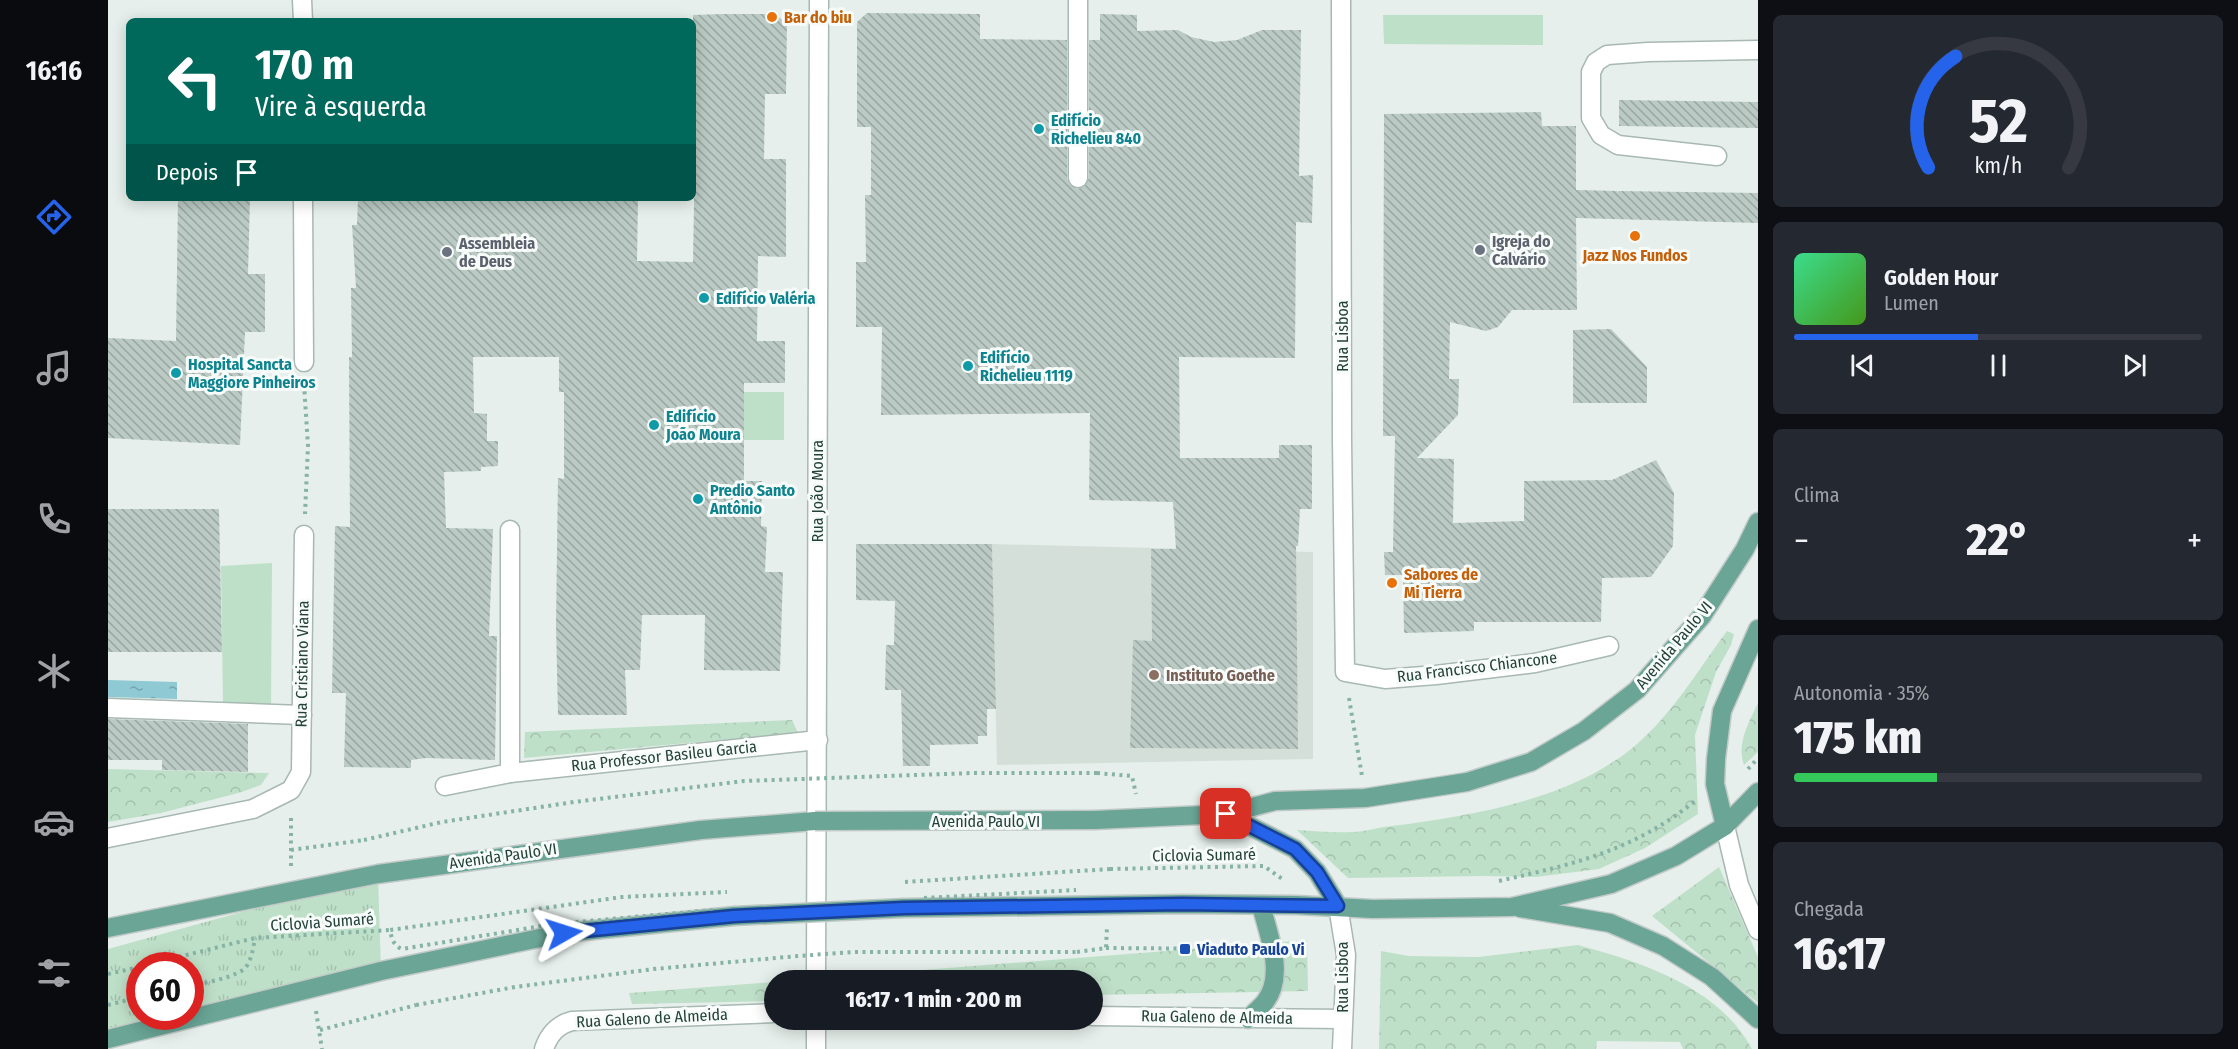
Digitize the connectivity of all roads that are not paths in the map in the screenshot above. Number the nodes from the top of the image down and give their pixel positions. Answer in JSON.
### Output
{"nodes":[{"id":1,"x":302,"y":0,"type":"edge"},
{"id":2,"x":819,"y":0,"type":"edge"},
{"id":3,"x":1078,"y":0,"type":"edge"},
{"id":4,"x":1341,"y":0,"type":"edge"},
{"id":5,"x":303,"y":18,"type":"edge"},
{"id":6,"x":1758,"y":51,"type":"edge"},
{"id":7,"x":1717,"y":156,"type":"dead end"},
{"id":8,"x":1078,"y":178,"type":"dead end"},
{"id":9,"x":303,"y":201,"type":"edge"},
{"id":10,"x":304,"y":362,"type":"road end"},
{"id":11,"x":1758,"y":522,"type":"edge"},
{"id":12,"x":510,"y":530,"type":"dead end"},
{"id":13,"x":304,"y":535,"type":"road end"},
{"id":14,"x":1758,"y":629,"type":"edge"},
{"id":15,"x":1609,"y":646,"type":"dead end"},
{"id":16,"x":1345,"y":672,"type":"joint"},
{"id":17,"x":108,"y":708,"type":"edge"},
{"id":18,"x":302,"y":715,"type":"junction"},
{"id":19,"x":818,"y":740,"type":"junction"},
{"id":20,"x":510,"y":772,"type":"junction"},
{"id":21,"x":445,"y":786,"type":"dead end"},
{"id":22,"x":1758,"y":792,"type":"edge"},
{"id":23,"x":1226,"y":814,"type":"junction"},
{"id":24,"x":1725,"y":826,"type":"junction"},
{"id":25,"x":108,"y":838,"type":"edge"},
{"id":26,"x":1260,"y":905,"type":"junction"},
{"id":27,"x":1338,"y":906,"type":"junction"},
{"id":28,"x":1512,"y":907,"type":"junction"},
{"id":29,"x":108,"y":928,"type":"edge"},
{"id":30,"x":1758,"y":930,"type":"edge"},
{"id":31,"x":816,"y":970,"type":"edge"},
{"id":32,"x":764,"y":1013,"type":"edge"},
{"id":33,"x":1103,"y":1016,"type":"edge"},
{"id":34,"x":1758,"y":1018,"type":"edge"},
{"id":35,"x":1248,"y":1019,"type":"junction"},
{"id":36,"x":1342,"y":1019,"type":"junction"},
{"id":37,"x":816,"y":1030,"type":"edge"},
{"id":38,"x":108,"y":1039,"type":"edge"},
{"id":39,"x":544,"y":1049,"type":"edge"},
{"id":40,"x":816,"y":1049,"type":"edge"},
{"id":41,"x":1342,"y":1049,"type":"edge"}],
"edges":[{"from":1,"to":5,"type":"street"},
{"from":2,"to":19,"type":"street","name":"Rua João Moura"},
{"from":3,"to":8,"type":"street"},
{"from":4,"to":16,"type":"street","name":"Rua Lisboa"},
{"from":6,"to":7,"type":"street"},
{"from":9,"to":10,"type":"street"},
{"from":11,"to":23,"type":"main road","name":"Avenida Paulo VI"},
{"from":12,"to":20,"type":"street"},
{"from":13,"to":18,"type":"street","name":"Rua Cristiano Viana"},
{"from":14,"to":24,"type":"main road"},
{"from":15,"to":16,"type":"street","name":"Rua Francisco Chiancone"},
{"from":17,"to":18,"type":"street"},
{"from":18,"to":25,"type":"street","name":"Rua Cristiano Viana"},
{"from":19,"to":20,"type":"street","name":"Rua Professor Basileu Garcia"},
{"from":19,"to":31,"type":"street","name":"Rua João Moura"},
{"from":20,"to":21,"type":"street","name":"Rua Professor Basileu Garcia"},
{"from":22,"to":24,"type":"main road"},
{"from":23,"to":27,"type":"main road"},
{"from":23,"to":29,"type":"main road","name":"Avenida Paulo VI","bridge":true},
{"from":24,"to":28,"type":"main road"},
{"from":24,"to":30,"type":"street"},
{"from":26,"to":27,"type":"main road"},
{"from":26,"to":35,"type":"main road"},
{"from":26,"to":38,"type":"main road","bridge":true},
{"from":27,"to":28,"type":"main road"},
{"from":27,"to":36,"type":"street","name":"Rua Lisboa"},
{"from":28,"to":34,"type":"main road"},
{"from":32,"to":39,"type":"street","name":"Rua Galeno de Almeida"},
{"from":33,"to":35,"type":"street","name":"Rua Galeno de Almeida"},
{"from":35,"to":36,"type":"street","name":"Rua Galeno de Almeida"},
{"from":36,"to":41,"type":"street","name":"Rua Lisboa"},
{"from":37,"to":40,"type":"street"}]}
